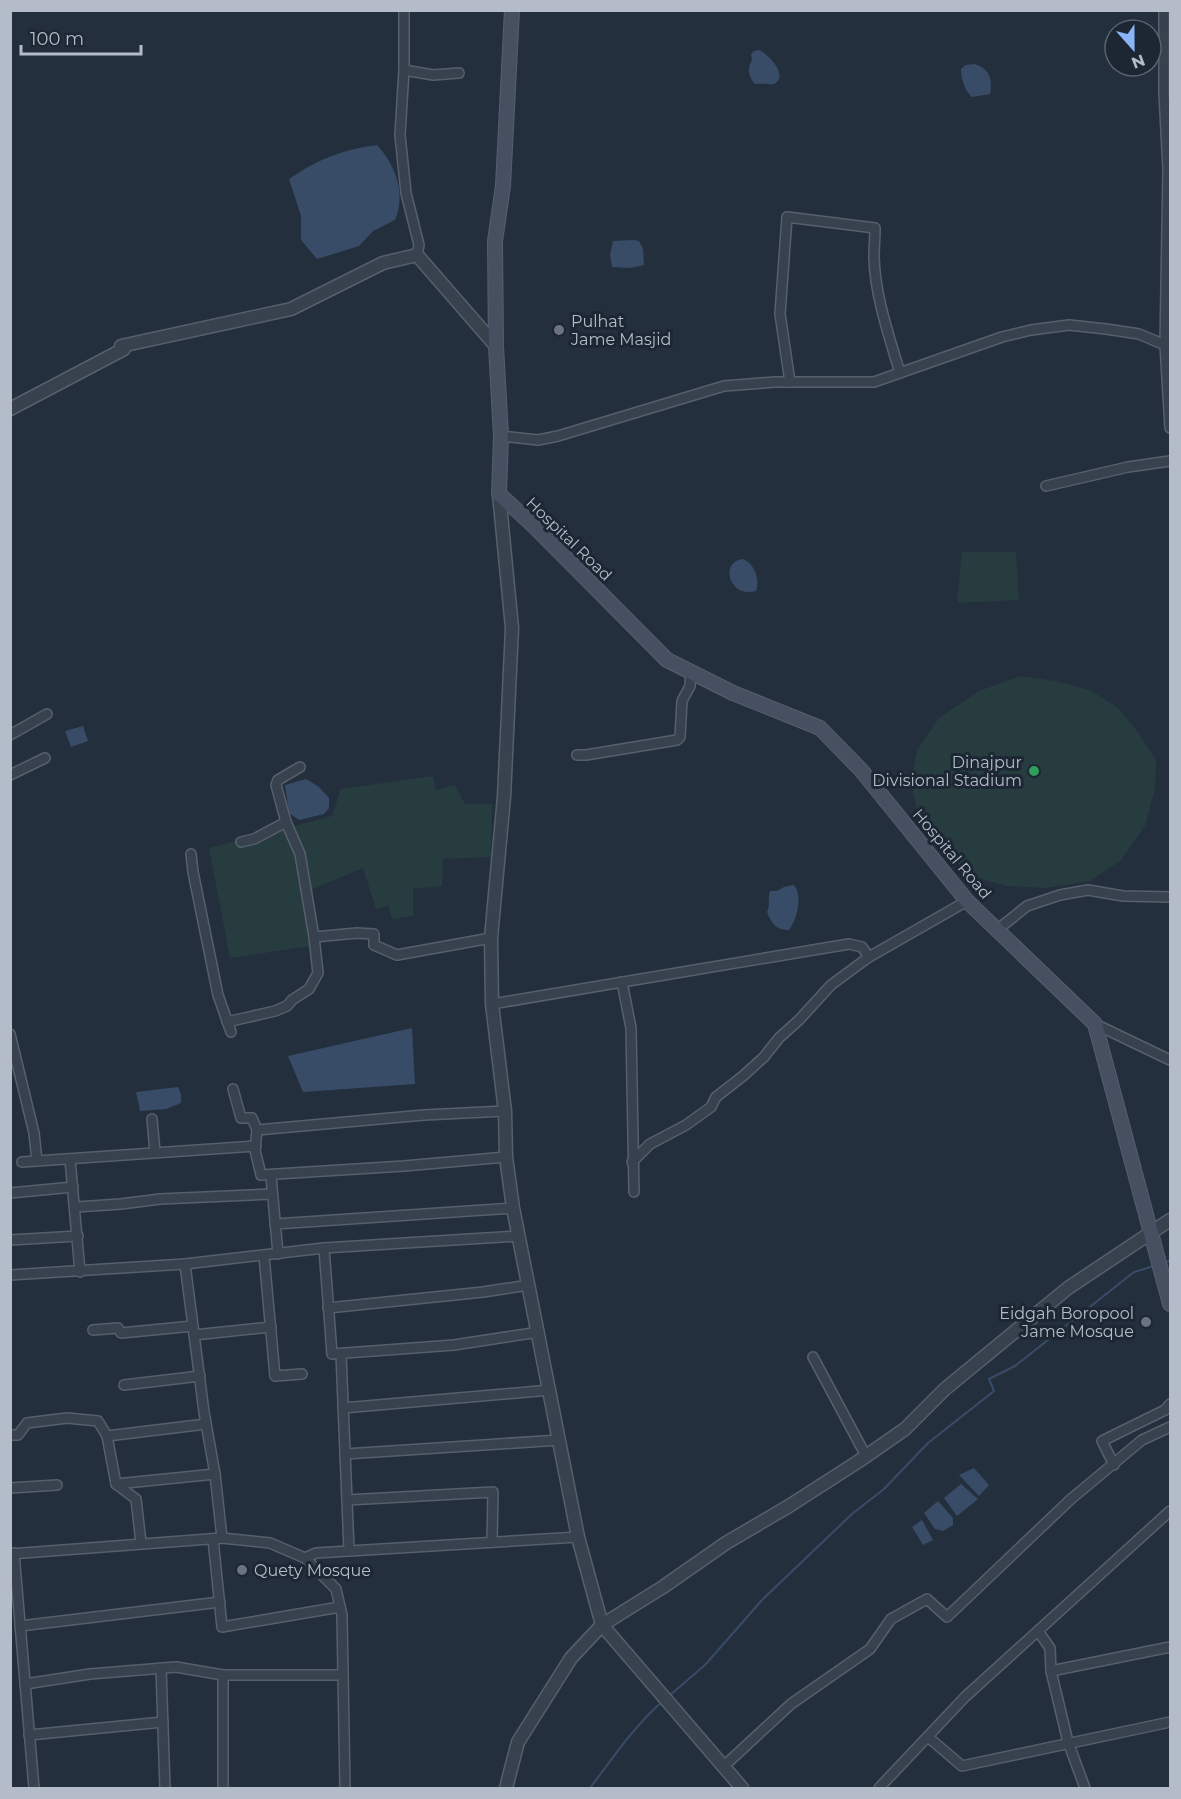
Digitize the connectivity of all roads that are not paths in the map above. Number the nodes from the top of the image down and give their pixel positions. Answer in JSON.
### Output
{"nodes":[{"id":1,"x":405,"y":10,"type":"edge"},
{"id":2,"x":512,"y":10,"type":"edge"},
{"id":3,"x":1164,"y":10,"type":"edge"},
{"id":4,"x":404,"y":70,"type":"junction"},
{"id":5,"x":459,"y":73,"type":"dead end"},
{"id":6,"x":1167,"y":92,"type":"edge"},
{"id":7,"x":417,"y":255,"type":"junction"},
{"id":8,"x":1165,"y":345,"type":"junction"},
{"id":9,"x":496,"y":346,"type":"junction"},
{"id":10,"x":900,"y":373,"type":"junction"},
{"id":11,"x":1168,"y":374,"type":"edge"},
{"id":12,"x":790,"y":382,"type":"junction"},
{"id":13,"x":10,"y":409,"type":"edge"},
{"id":14,"x":1170,"y":428,"type":"edge"},
{"id":15,"x":501,"y":436,"type":"junction"},
{"id":16,"x":1170,"y":461,"type":"edge"},
{"id":17,"x":1046,"y":486,"type":"dead end"},
{"id":18,"x":499,"y":494,"type":"junction"},
{"id":19,"x":691,"y":672,"type":"junction"},
{"id":20,"x":47,"y":714,"type":"dead end"},
{"id":21,"x":10,"y":735,"type":"edge"},
{"id":22,"x":577,"y":755,"type":"dead end"},
{"id":23,"x":45,"y":758,"type":"dead end"},
{"id":24,"x":300,"y":767,"type":"dead end"},
{"id":25,"x":10,"y":775,"type":"edge"},
{"id":26,"x":286,"y":822,"type":"junction"},
{"id":27,"x":241,"y":843,"type":"dead end"},
{"id":28,"x":191,"y":854,"type":"dead end"},
{"id":29,"x":1170,"y":897,"type":"edge"},
{"id":30,"x":967,"y":901,"type":"junction"},
{"id":31,"x":997,"y":930,"type":"junction"},
{"id":32,"x":314,"y":937,"type":"junction"},
{"id":33,"x":491,"y":938,"type":"junction"},
{"id":34,"x":869,"y":957,"type":"junction"},
{"id":35,"x":622,"y":982,"type":"junction"},
{"id":36,"x":492,"y":1004,"type":"junction"},
{"id":37,"x":227,"y":1022,"type":"junction"},
{"id":38,"x":1095,"y":1024,"type":"junction"},
{"id":39,"x":231,"y":1032,"type":"dead end"},
{"id":40,"x":10,"y":1034,"type":"edge"},
{"id":41,"x":1170,"y":1060,"type":"edge"},
{"id":42,"x":233,"y":1089,"type":"dead end"},
{"id":43,"x":504,"y":1111,"type":"junction"},
{"id":44,"x":152,"y":1119,"type":"dead end"},
{"id":45,"x":257,"y":1130,"type":"junction"},
{"id":46,"x":256,"y":1146,"type":"junction"},
{"id":47,"x":155,"y":1152,"type":"junction"},
{"id":48,"x":506,"y":1157,"type":"junction"},
{"id":49,"x":70,"y":1159,"type":"junction"},
{"id":50,"x":37,"y":1161,"type":"junction"},
{"id":51,"x":22,"y":1162,"type":"dead end"},
{"id":52,"x":632,"y":1162,"type":"junction"},
{"id":53,"x":271,"y":1176,"type":"junction"},
{"id":54,"x":73,"y":1187,"type":"junction"},
{"id":55,"x":634,"y":1192,"type":"dead end"},
{"id":56,"x":10,"y":1193,"type":"edge"},
{"id":57,"x":273,"y":1194,"type":"junction"},
{"id":58,"x":76,"y":1207,"type":"junction"},
{"id":59,"x":513,"y":1208,"type":"junction"},
{"id":60,"x":1170,"y":1220,"type":"edge"},
{"id":61,"x":275,"y":1224,"type":"junction"},
{"id":62,"x":1152,"y":1233,"type":"junction"},
{"id":63,"x":78,"y":1236,"type":"junction"},
{"id":64,"x":519,"y":1236,"type":"junction"},
{"id":65,"x":10,"y":1240,"type":"edge"},
{"id":66,"x":324,"y":1248,"type":"junction"},
{"id":67,"x":278,"y":1254,"type":"junction"},
{"id":68,"x":264,"y":1256,"type":"junction"},
{"id":69,"x":185,"y":1264,"type":"junction"},
{"id":70,"x":80,"y":1272,"type":"junction"},
{"id":71,"x":10,"y":1275,"type":"edge"},
{"id":72,"x":530,"y":1285,"type":"junction"},
{"id":73,"x":1170,"y":1304,"type":"edge"},
{"id":74,"x":328,"y":1308,"type":"junction"},
{"id":75,"x":271,"y":1327,"type":"junction"},
{"id":76,"x":93,"y":1330,"type":"dead end"},
{"id":77,"x":194,"y":1330,"type":"junction"},
{"id":78,"x":539,"y":1332,"type":"junction"},
{"id":79,"x":341,"y":1354,"type":"junction"},
{"id":80,"x":813,"y":1357,"type":"dead end"},
{"id":81,"x":302,"y":1374,"type":"dead end"},
{"id":82,"x":200,"y":1376,"type":"junction"},
{"id":83,"x":124,"y":1385,"type":"dead end"},
{"id":84,"x":550,"y":1390,"type":"junction"},
{"id":85,"x":1170,"y":1404,"type":"edge"},
{"id":86,"x":343,"y":1408,"type":"junction"},
{"id":87,"x":206,"y":1424,"type":"junction"},
{"id":88,"x":1170,"y":1427,"type":"edge"},
{"id":89,"x":10,"y":1435,"type":"edge"},
{"id":90,"x":107,"y":1436,"type":"junction"},
{"id":91,"x":560,"y":1440,"type":"junction"},
{"id":92,"x":345,"y":1454,"type":"junction"},
{"id":93,"x":866,"y":1456,"type":"junction"},
{"id":94,"x":1114,"y":1465,"type":"junction"},
{"id":95,"x":215,"y":1474,"type":"junction"},
{"id":96,"x":116,"y":1484,"type":"junction"},
{"id":97,"x":57,"y":1485,"type":"dead end"},
{"id":98,"x":10,"y":1488,"type":"edge"},
{"id":99,"x":347,"y":1500,"type":"junction"},
{"id":100,"x":1170,"y":1511,"type":"edge"},
{"id":101,"x":578,"y":1537,"type":"junction"},
{"id":102,"x":217,"y":1539,"type":"junction"},
{"id":103,"x":492,"y":1542,"type":"junction"},
{"id":104,"x":141,"y":1543,"type":"junction"},
{"id":105,"x":349,"y":1550,"type":"junction"},
{"id":106,"x":12,"y":1553,"type":"edge"},
{"id":107,"x":304,"y":1558,"type":"junction"},
{"id":108,"x":220,"y":1602,"type":"junction"},
{"id":109,"x":340,"y":1607,"type":"junction"},
{"id":110,"x":602,"y":1625,"type":"junction"},
{"id":111,"x":20,"y":1626,"type":"junction"},
{"id":112,"x":1038,"y":1631,"type":"junction"},
{"id":113,"x":21,"y":1643,"type":"junction"},
{"id":114,"x":10,"y":1644,"type":"edge"},
{"id":115,"x":1170,"y":1647,"type":"edge"},
{"id":116,"x":161,"y":1668,"type":"junction"},
{"id":117,"x":1051,"y":1671,"type":"junction"},
{"id":118,"x":224,"y":1675,"type":"junction"},
{"id":119,"x":343,"y":1675,"type":"junction"},
{"id":120,"x":25,"y":1684,"type":"junction"},
{"id":121,"x":163,"y":1722,"type":"junction"},
{"id":122,"x":1170,"y":1722,"type":"edge"},
{"id":123,"x":29,"y":1735,"type":"junction"},
{"id":124,"x":928,"y":1737,"type":"junction"},
{"id":125,"x":1068,"y":1743,"type":"junction"},
{"id":126,"x":723,"y":1767,"type":"junction"},
{"id":127,"x":34,"y":1788,"type":"edge"},
{"id":128,"x":165,"y":1788,"type":"edge"},
{"id":129,"x":222,"y":1788,"type":"edge"},
{"id":130,"x":345,"y":1788,"type":"edge"},
{"id":131,"x":506,"y":1788,"type":"edge"},
{"id":132,"x":742,"y":1788,"type":"edge"},
{"id":133,"x":879,"y":1788,"type":"edge"},
{"id":134,"x":1085,"y":1788,"type":"edge"}],
"edges":[{"from":1,"to":4,"type":"street"},
{"from":2,"to":9,"type":"main road"},
{"from":3,"to":6,"type":"street"},
{"from":4,"to":5,"type":"street"},
{"from":4,"to":7,"type":"street"},
{"from":6,"to":8,"type":"street"},
{"from":7,"to":9,"type":"street"},
{"from":7,"to":13,"type":"street"},
{"from":8,"to":10,"type":"street"},
{"from":8,"to":11,"type":"street"},
{"from":9,"to":15,"type":"main road"},
{"from":10,"to":12,"type":"street"},
{"from":10,"to":12,"type":"street"},
{"from":11,"to":14,"type":"street"},
{"from":12,"to":15,"type":"street"},
{"from":15,"to":18,"type":"main road"},
{"from":16,"to":17,"type":"street"},
{"from":18,"to":19,"type":"main road","name":"Hospital Road"},
{"from":18,"to":33,"type":"street"},
{"from":19,"to":22,"type":"street"},
{"from":19,"to":30,"type":"main road","name":"Hospital Road"},
{"from":20,"to":21,"type":"street"},
{"from":23,"to":25,"type":"street"},
{"from":24,"to":26,"type":"street"},
{"from":26,"to":27,"type":"street"},
{"from":26,"to":32,"type":"street"},
{"from":28,"to":37,"type":"street"},
{"from":29,"to":31,"type":"street"},
{"from":30,"to":31,"type":"main road","name":"Hospital Road"},
{"from":30,"to":34,"type":"street"},
{"from":31,"to":38,"type":"main road","name":"Hospital Road"},
{"from":32,"to":33,"type":"street"},
{"from":32,"to":37,"type":"street"},
{"from":33,"to":36,"type":"street"},
{"from":34,"to":35,"type":"street"},
{"from":34,"to":52,"type":"street"},
{"from":35,"to":36,"type":"street"},
{"from":35,"to":52,"type":"street"},
{"from":36,"to":43,"type":"street"},
{"from":37,"to":39,"type":"street"},
{"from":38,"to":41,"type":"street"},
{"from":38,"to":62,"type":"main road"},
{"from":40,"to":50,"type":"street"},
{"from":42,"to":45,"type":"street"},
{"from":43,"to":45,"type":"street"},
{"from":43,"to":48,"type":"street"},
{"from":44,"to":47,"type":"street"},
{"from":45,"to":46,"type":"street"},
{"from":46,"to":47,"type":"street"},
{"from":46,"to":53,"type":"street"},
{"from":47,"to":49,"type":"street"},
{"from":48,"to":53,"type":"street"},
{"from":48,"to":59,"type":"street"},
{"from":49,"to":50,"type":"street"},
{"from":49,"to":54,"type":"street"},
{"from":50,"to":51,"type":"street"},
{"from":52,"to":55,"type":"street"},
{"from":53,"to":57,"type":"street"},
{"from":54,"to":56,"type":"street"},
{"from":54,"to":58,"type":"street"},
{"from":57,"to":58,"type":"street"},
{"from":57,"to":61,"type":"street"},
{"from":58,"to":63,"type":"street"},
{"from":59,"to":61,"type":"street"},
{"from":59,"to":64,"type":"street"},
{"from":60,"to":62,"type":"street"},
{"from":61,"to":67,"type":"street"},
{"from":62,"to":73,"type":"main road"},
{"from":62,"to":93,"type":"street"},
{"from":63,"to":65,"type":"street"},
{"from":63,"to":70,"type":"street"},
{"from":64,"to":66,"type":"street"},
{"from":64,"to":72,"type":"street"},
{"from":66,"to":67,"type":"street"},
{"from":66,"to":74,"type":"street"},
{"from":67,"to":68,"type":"street"},
{"from":68,"to":69,"type":"street"},
{"from":68,"to":75,"type":"street"},
{"from":69,"to":70,"type":"street"},
{"from":69,"to":77,"type":"street"},
{"from":70,"to":71,"type":"street"},
{"from":72,"to":74,"type":"street"},
{"from":72,"to":78,"type":"street"},
{"from":74,"to":79,"type":"street"},
{"from":75,"to":77,"type":"street"},
{"from":75,"to":81,"type":"street"},
{"from":76,"to":77,"type":"street"},
{"from":77,"to":82,"type":"street"},
{"from":78,"to":79,"type":"street"},
{"from":78,"to":84,"type":"street"},
{"from":79,"to":86,"type":"street"},
{"from":80,"to":93,"type":"street"},
{"from":82,"to":83,"type":"street"},
{"from":82,"to":87,"type":"street"},
{"from":84,"to":86,"type":"street"},
{"from":84,"to":91,"type":"street"},
{"from":85,"to":94,"type":"street"},
{"from":86,"to":92,"type":"street"},
{"from":87,"to":90,"type":"street"},
{"from":87,"to":95,"type":"street"},
{"from":88,"to":94,"type":"street"},
{"from":89,"to":90,"type":"street"},
{"from":90,"to":96,"type":"street"},
{"from":91,"to":92,"type":"street"},
{"from":91,"to":101,"type":"street"},
{"from":92,"to":99,"type":"street"},
{"from":93,"to":110,"type":"street"},
{"from":94,"to":126,"type":"street"},
{"from":95,"to":96,"type":"street"},
{"from":95,"to":102,"type":"street"},
{"from":96,"to":104,"type":"street"},
{"from":97,"to":98,"type":"street"},
{"from":99,"to":103,"type":"street"},
{"from":99,"to":105,"type":"street"},
{"from":100,"to":112,"type":"street"},
{"from":101,"to":103,"type":"street"},
{"from":101,"to":110,"type":"street"},
{"from":102,"to":104,"type":"street"},
{"from":102,"to":107,"type":"street"},
{"from":102,"to":108,"type":"street"},
{"from":103,"to":105,"type":"street"},
{"from":104,"to":106,"type":"street"},
{"from":105,"to":107,"type":"street"},
{"from":106,"to":111,"type":"street"},
{"from":107,"to":109,"type":"street"},
{"from":108,"to":109,"type":"street"},
{"from":108,"to":111,"type":"street"},
{"from":109,"to":119,"type":"street"},
{"from":110,"to":126,"type":"street"},
{"from":110,"to":131,"type":"street"},
{"from":111,"to":113,"type":"street"},
{"from":112,"to":117,"type":"street"},
{"from":112,"to":124,"type":"street"},
{"from":113,"to":114,"type":"street"},
{"from":113,"to":120,"type":"street"},
{"from":115,"to":117,"type":"street"},
{"from":116,"to":118,"type":"street"},
{"from":116,"to":120,"type":"street"},
{"from":116,"to":121,"type":"street"},
{"from":117,"to":125,"type":"street"},
{"from":118,"to":119,"type":"street"},
{"from":118,"to":129,"type":"street"},
{"from":119,"to":130,"type":"street"},
{"from":120,"to":123,"type":"street"},
{"from":121,"to":123,"type":"street"},
{"from":121,"to":128,"type":"street"},
{"from":122,"to":125,"type":"street"},
{"from":123,"to":127,"type":"street"},
{"from":124,"to":125,"type":"street"},
{"from":124,"to":133,"type":"street"},
{"from":125,"to":134,"type":"street"},
{"from":126,"to":132,"type":"street"}]}
